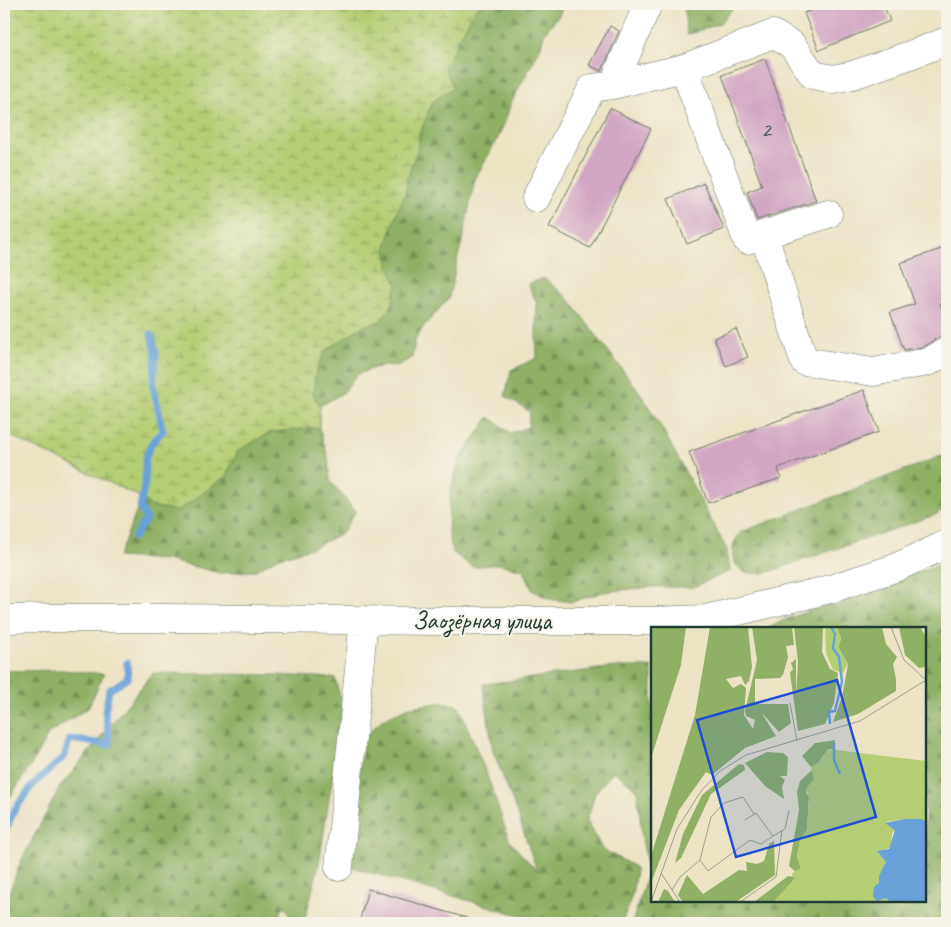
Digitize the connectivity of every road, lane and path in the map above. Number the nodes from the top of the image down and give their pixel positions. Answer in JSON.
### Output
{"nodes":[{"id":1,"x":648,"y":4,"type":"edge"},
{"id":2,"x":947,"y":41,"type":"edge"},
{"id":3,"x":684,"y":68,"type":"junction"},
{"id":4,"x":613,"y":85,"type":"junction"},
{"id":5,"x":536,"y":198,"type":"dead end"},
{"id":6,"x":828,"y":214,"type":"dead end"},
{"id":7,"x":764,"y":235,"type":"junction"},
{"id":8,"x":947,"y":352,"type":"edge"},
{"id":9,"x":947,"y":544,"type":"edge"},
{"id":10,"x":4,"y":619,"type":"edge"},
{"id":11,"x":363,"y":620,"type":"junction"},
{"id":12,"x":339,"y":867,"type":"dead end"}],
"edges":[{"from":1,"to":4,"type":"street"},
{"from":2,"to":3,"type":"street"},
{"from":3,"to":4,"type":"street"},
{"from":3,"to":7,"type":"street"},
{"from":4,"to":5,"type":"street"},
{"from":6,"to":7,"type":"street"},
{"from":7,"to":8,"type":"street"},
{"from":9,"to":11,"type":"street","name":"Заозёрная улица"},
{"from":10,"to":11,"type":"street","name":"Заозёрная улица"},
{"from":11,"to":12,"type":"street"}]}
